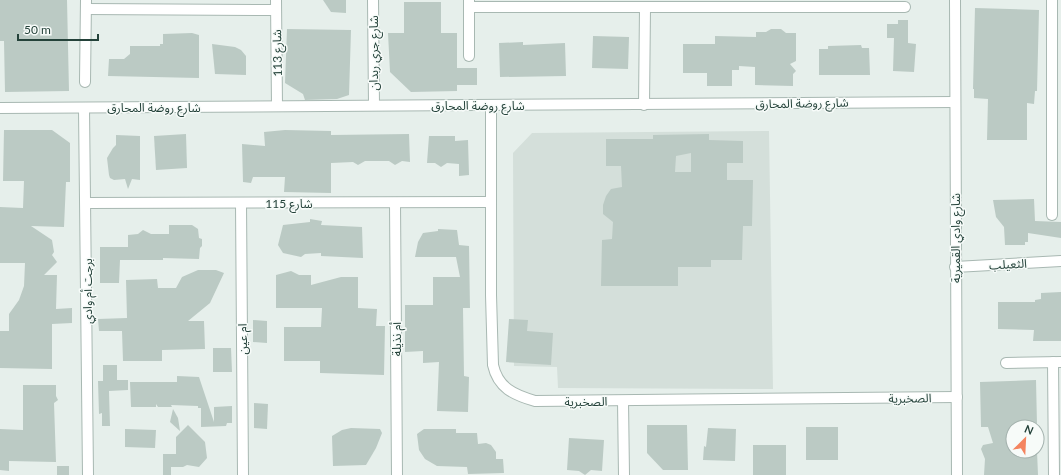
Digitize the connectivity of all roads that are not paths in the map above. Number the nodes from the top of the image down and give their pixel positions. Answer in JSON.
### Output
{"nodes":[{"id":1,"x":373,"y":0,"type":"edge"},
{"id":2,"x":955,"y":0,"type":"edge"},
{"id":3,"x":1052,"y":0,"type":"edge"},
{"id":4,"x":469,"y":3,"type":"edge"},
{"id":5,"x":858,"y":4,"type":"edge"},
{"id":6,"x":86,"y":5,"type":"edge"},
{"id":7,"x":276,"y":5,"type":"edge"},
{"id":8,"x":905,"y":7,"type":"dead end"},
{"id":9,"x":645,"y":8,"type":"junction"},
{"id":10,"x":1057,"y":12,"type":"edge"},
{"id":11,"x":469,"y":56,"type":"dead end"},
{"id":12,"x":84,"y":82,"type":"dead end"},
{"id":13,"x":955,"y":102,"type":"junction"},
{"id":14,"x":374,"y":105,"type":"junction"},
{"id":15,"x":644,"y":105,"type":"junction"},
{"id":16,"x":277,"y":106,"type":"junction"},
{"id":17,"x":491,"y":106,"type":"junction"},
{"id":18,"x":0,"y":108,"type":"edge"},
{"id":19,"x":84,"y":108,"type":"junction"},
{"id":20,"x":1057,"y":167,"type":"edge"},
{"id":21,"x":491,"y":202,"type":"junction"},
{"id":22,"x":86,"y":203,"type":"junction"},
{"id":23,"x":241,"y":203,"type":"junction"},
{"id":24,"x":395,"y":203,"type":"junction"},
{"id":25,"x":1052,"y":215,"type":"dead end"},
{"id":26,"x":1061,"y":261,"type":"edge"},
{"id":27,"x":955,"y":267,"type":"junction"},
{"id":28,"x":1057,"y":362,"type":"edge"},
{"id":29,"x":1006,"y":363,"type":"dead end"},
{"id":30,"x":957,"y":398,"type":"junction"},
{"id":31,"x":623,"y":401,"type":"junction"},
{"id":32,"x":88,"y":475,"type":"edge"},
{"id":33,"x":243,"y":475,"type":"edge"},
{"id":34,"x":397,"y":475,"type":"edge"},
{"id":35,"x":624,"y":475,"type":"edge"},
{"id":36,"x":957,"y":475,"type":"edge"},
{"id":37,"x":1054,"y":475,"type":"edge"}],
"edges":[{"from":1,"to":14,"type":"street","name":"شارع جري ربدان"},
{"from":2,"to":13,"type":"street","name":"شارع وادي القميرية"},
{"from":3,"to":10,"type":"street"},
{"from":4,"to":9,"type":"street"},
{"from":4,"to":11,"type":"street"},
{"from":5,"to":8,"type":"street"},
{"from":5,"to":9,"type":"street"},
{"from":6,"to":7,"type":"street"},
{"from":6,"to":12,"type":"street"},
{"from":7,"to":16,"type":"street","name":"شارع 113"},
{"from":9,"to":15,"type":"street"},
{"from":10,"to":20,"type":"street"},
{"from":13,"to":15,"type":"street","name":"شارع روضة المحارق"},
{"from":13,"to":27,"type":"street","name":"شارع وادي القميرية"},
{"from":14,"to":16,"type":"street","name":"شارع روضة المحارق"},
{"from":14,"to":17,"type":"street","name":"شارع روضة المحارق"},
{"from":15,"to":17,"type":"street","name":"شارع روضة المحارق"},
{"from":16,"to":19,"type":"street","name":"شارع روضة المحارق"},
{"from":17,"to":21,"type":"street","name":"الصخبرية"},
{"from":18,"to":19,"type":"street","name":"شارع روضة المحارق"},
{"from":19,"to":22,"type":"street","name":"برجت أم وادي"},
{"from":20,"to":25,"type":"street"},
{"from":21,"to":24,"type":"street","name":"شارع 115"},
{"from":21,"to":31,"type":"street","name":"الصخبرية"},
{"from":22,"to":23,"type":"street","name":"شارع 115"},
{"from":22,"to":32,"type":"street","name":"برجت أم وادي"},
{"from":23,"to":24,"type":"street","name":"شارع 115"},
{"from":23,"to":33,"type":"street","name":"ام عين"},
{"from":24,"to":34,"type":"street","name":"أم نذيلة"},
{"from":26,"to":27,"type":"street","name":"الثعيلب"},
{"from":27,"to":30,"type":"street","name":"شارع وادي القميرية"},
{"from":28,"to":29,"type":"street"},
{"from":28,"to":37,"type":"street"},
{"from":30,"to":31,"type":"street","name":"الصخبرية"},
{"from":30,"to":36,"type":"street","name":"شارع وادي القميرية"},
{"from":31,"to":35,"type":"street"}]}
